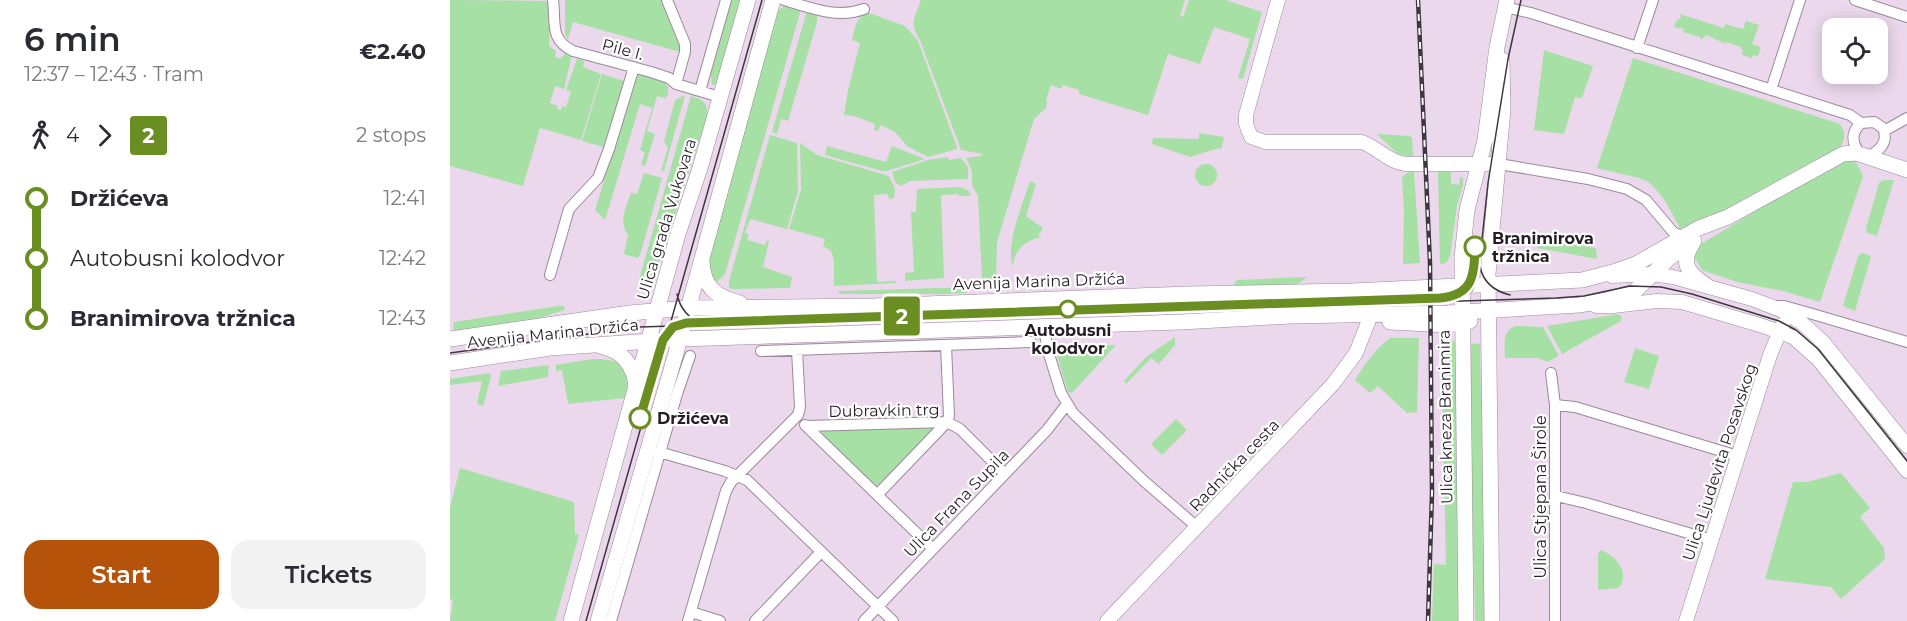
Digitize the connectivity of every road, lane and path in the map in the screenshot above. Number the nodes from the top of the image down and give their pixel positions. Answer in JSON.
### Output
{"nodes":[{"id":1,"x":553,"y":0,"type":"edge"},
{"id":2,"x":668,"y":0,"type":"edge"},
{"id":3,"x":726,"y":0,"type":"edge"},
{"id":4,"x":748,"y":0,"type":"edge"},
{"id":5,"x":773,"y":0,"type":"edge"},
{"id":6,"x":784,"y":0,"type":"edge"},
{"id":7,"x":1278,"y":0,"type":"edge"},
{"id":8,"x":1653,"y":0,"type":"edge"},
{"id":9,"x":1800,"y":0,"type":"edge"},
{"id":10,"x":1855,"y":0,"type":"edge"},
{"id":11,"x":1506,"y":3,"type":"edge"},
{"id":12,"x":864,"y":9,"type":"dead end"},
{"id":13,"x":1907,"y":16,"type":"edge"},
{"id":14,"x":1499,"y":36,"type":"junction"},
{"id":15,"x":1637,"y":48,"type":"junction"},
{"id":16,"x":634,"y":67,"type":"junction"},
{"id":17,"x":676,"y":84,"type":"junction"},
{"id":18,"x":1772,"y":90,"type":"junction"},
{"id":19,"x":700,"y":91,"type":"junction"},
{"id":20,"x":720,"y":97,"type":"junction"},
{"id":21,"x":1907,"y":118,"type":"edge"},
{"id":22,"x":1861,"y":123,"type":"junction"},
{"id":23,"x":1884,"y":131,"type":"junction"},
{"id":24,"x":1854,"y":133,"type":"junction"},
{"id":25,"x":1843,"y":154,"type":"junction"},
{"id":26,"x":1867,"y":157,"type":"junction"},
{"id":27,"x":1480,"y":163,"type":"junction"},
{"id":28,"x":1499,"y":164,"type":"junction"},
{"id":29,"x":1907,"y":170,"type":"edge"},
{"id":30,"x":1689,"y":239,"type":"junction"},
{"id":31,"x":703,"y":252,"type":"junction"},
{"id":32,"x":1652,"y":274,"type":"junction"},
{"id":33,"x":550,"y":275,"type":"dead end"},
{"id":34,"x":1598,"y":277,"type":"junction"},
{"id":35,"x":1488,"y":285,"type":"junction"},
{"id":36,"x":1706,"y":285,"type":"junction"},
{"id":37,"x":1462,"y":287,"type":"junction"},
{"id":38,"x":1579,"y":305,"type":"junction"},
{"id":39,"x":1774,"y":306,"type":"junction"},
{"id":40,"x":688,"y":308,"type":"junction"},
{"id":41,"x":761,"y":308,"type":"junction"},
{"id":42,"x":657,"y":311,"type":"junction"},
{"id":43,"x":1488,"y":311,"type":"junction"},
{"id":44,"x":1787,"y":314,"type":"junction"},
{"id":45,"x":1341,"y":315,"type":"junction"},
{"id":46,"x":1462,"y":318,"type":"junction"},
{"id":47,"x":1369,"y":320,"type":"junction"},
{"id":48,"x":1037,"y":326,"type":"junction"},
{"id":49,"x":1779,"y":331,"type":"junction"},
{"id":50,"x":450,"y":339,"type":"edge"},
{"id":51,"x":680,"y":339,"type":"junction"},
{"id":52,"x":649,"y":340,"type":"junction"},
{"id":53,"x":1030,"y":342,"type":"dead end"},
{"id":54,"x":1907,"y":342,"type":"edge"},
{"id":55,"x":594,"y":345,"type":"junction"},
{"id":56,"x":946,"y":345,"type":"junction"},
{"id":57,"x":797,"y":350,"type":"junction"},
{"id":58,"x":761,"y":351,"type":"dead end"},
{"id":59,"x":690,"y":356,"type":"dead end"},
{"id":60,"x":450,"y":363,"type":"edge"},
{"id":61,"x":1551,"y":373,"type":"dead end"},
{"id":62,"x":636,"y":392,"type":"junction"},
{"id":63,"x":1067,"y":404,"type":"junction"},
{"id":64,"x":1555,"y":405,"type":"junction"},
{"id":65,"x":796,"y":418,"type":"junction"},
{"id":66,"x":947,"y":422,"type":"junction"},
{"id":67,"x":807,"y":426,"type":"junction"},
{"id":68,"x":1907,"y":446,"type":"edge"},
{"id":69,"x":660,"y":452,"type":"junction"},
{"id":70,"x":1738,"y":456,"type":"junction"},
{"id":71,"x":1907,"y":471,"type":"edge"},
{"id":72,"x":1005,"y":474,"type":"junction"},
{"id":73,"x":739,"y":475,"type":"junction"},
{"id":74,"x":878,"y":494,"type":"junction"},
{"id":75,"x":1556,"y":496,"type":"junction"},
{"id":76,"x":1197,"y":527,"type":"junction"},
{"id":77,"x":1712,"y":540,"type":"junction"},
{"id":78,"x":932,"y":548,"type":"junction"},
{"id":79,"x":821,"y":552,"type":"junction"},
{"id":80,"x":878,"y":606,"type":"junction"},
{"id":81,"x":690,"y":617,"type":"edge"},
{"id":82,"x":1467,"y":620,"type":"edge"},
{"id":83,"x":571,"y":621,"type":"edge"},
{"id":84,"x":598,"y":621,"type":"edge"},
{"id":85,"x":612,"y":621,"type":"edge"},
{"id":86,"x":720,"y":621,"type":"edge"},
{"id":87,"x":755,"y":621,"type":"edge"},
{"id":88,"x":864,"y":621,"type":"edge"},
{"id":89,"x":893,"y":621,"type":"edge"},
{"id":90,"x":1107,"y":621,"type":"edge"},
{"id":91,"x":1492,"y":621,"type":"edge"},
{"id":92,"x":1555,"y":621,"type":"edge"},
{"id":93,"x":1686,"y":621,"type":"edge"}],
"edges":[{"from":1,"to":16,"type":"street","name":"Pile I."},
{"from":2,"to":17,"type":"street"},
{"from":3,"to":19,"type":"street"},
{"from":4,"to":20,"type":"main road","name":"Ulica grada Vukovara"},
{"from":5,"to":31,"type":"main road"},
{"from":6,"to":12,"type":"street"},
{"from":7,"to":27,"type":"street"},
{"from":8,"to":15,"type":"street"},
{"from":9,"to":18,"type":"street"},
{"from":10,"to":13,"type":"street"},
{"from":11,"to":14,"type":"main road","name":"Ulica kneza Branimira"},
{"from":11,"to":15,"type":"street"},
{"from":14,"to":27,"type":"main road","name":"Ulica kneza Branimira"},
{"from":14,"to":28,"type":"main road","name":"Ulica kneza Branimira"},
{"from":15,"to":18,"type":"street"},
{"from":16,"to":17,"type":"street","name":"Pile I."},
{"from":16,"to":33,"type":"street"},
{"from":17,"to":19,"type":"street","name":"Pile I."},
{"from":18,"to":22,"type":"street"},
{"from":19,"to":20,"type":"street","name":"Pile I."},
{"from":20,"to":42,"type":"main road","name":"Ulica grada Vukovara"},
{"from":21,"to":23,"type":"street"},
{"from":22,"to":23,"type":"street"},
{"from":22,"to":24,"type":"street"},
{"from":23,"to":26,"type":"street"},
{"from":24,"to":25,"type":"street"},
{"from":24,"to":26,"type":"street"},
{"from":25,"to":26,"type":"main road"},
{"from":25,"to":30,"type":"main road"},
{"from":26,"to":29,"type":"main road"},
{"from":27,"to":28,"type":"street"},
{"from":27,"to":37,"type":"main road","name":"Ulica kneza Branimira"},
{"from":28,"to":30,"type":"street"},
{"from":28,"to":35,"type":"main road","name":"Ulica kneza Branimira"},
{"from":30,"to":32,"type":"main road","name":"Avenija Marina Držića"},
{"from":30,"to":34,"type":"main road","name":"Avenija Marina Držića"},
{"from":30,"to":36,"type":"main road"},
{"from":31,"to":40,"type":"main road"},
{"from":31,"to":41,"type":"main road"},
{"from":32,"to":34,"type":"street"},
{"from":32,"to":36,"type":"street"},
{"from":32,"to":38,"type":"main road","name":"Avenija Marina Držića"},
{"from":34,"to":35,"type":"main road","name":"Avenija Marina Držića"},
{"from":35,"to":37,"type":"main road","name":"Avenija Marina Držića"},
{"from":35,"to":43,"type":"main road","name":"Ulica kneza Branimira"},
{"from":36,"to":39,"type":"street"},
{"from":37,"to":41,"type":"main road","name":"Avenija Marina Držića"},
{"from":37,"to":46,"type":"main road","name":"Ulica kneza Branimira"},
{"from":38,"to":43,"type":"main road","name":"Avenija Marina Držića"},
{"from":38,"to":49,"type":"street"},
{"from":39,"to":44,"type":"street"},
{"from":39,"to":54,"type":"street"},
{"from":40,"to":41,"type":"main road","name":"Avenija Marina Držića"},
{"from":40,"to":42,"type":"main road","name":"Avenija Marina Držića"},
{"from":40,"to":51,"type":"main road"},
{"from":42,"to":50,"type":"main road","name":"Avenija Marina Držića"},
{"from":42,"to":52,"type":"main road","name":"Ulica grada Vukovara"},
{"from":43,"to":46,"type":"main road","name":"Avenija Marina Držića"},
{"from":43,"to":91,"type":"main road","name":"Ulica kneza Branimira"},
{"from":44,"to":49,"type":"street","name":"Ulica Ljudevita Posavskog"},
{"from":44,"to":68,"type":"street"},
{"from":45,"to":46,"type":"main road","name":"Avenija Marina Držića"},
{"from":45,"to":47,"type":"main road"},
{"from":45,"to":48,"type":"main road","name":"Avenija Marina Držića"},
{"from":46,"to":47,"type":"main road"},
{"from":46,"to":82,"type":"main road","name":"Ulica kneza Branimira"},
{"from":47,"to":76,"type":"street","name":"Radnička cesta"},
{"from":48,"to":51,"type":"main road","name":"Avenija Marina Držića"},
{"from":48,"to":63,"type":"street"},
{"from":49,"to":70,"type":"street","name":"Ulica Ljudevita Posavskog"},
{"from":49,"to":71,"type":"street"},
{"from":51,"to":52,"type":"main road","name":"Avenija Marina Držića"},
{"from":51,"to":84,"type":"main road"},
{"from":52,"to":55,"type":"main road","name":"Avenija Marina Držića"},
{"from":52,"to":62,"type":"main road","name":"Ulica grada Vukovara"},
{"from":53,"to":56,"type":"street"},
{"from":55,"to":60,"type":"main road","name":"Avenija Marina Držića"},
{"from":55,"to":62,"type":"main road"},
{"from":56,"to":57,"type":"street"},
{"from":56,"to":66,"type":"street"},
{"from":57,"to":58,"type":"street"},
{"from":57,"to":65,"type":"street"},
{"from":59,"to":69,"type":"street"},
{"from":61,"to":64,"type":"street","name":"Ulica Stjepana Širole"},
{"from":62,"to":83,"type":"main road","name":"Ulica grada Vukovara"},
{"from":63,"to":72,"type":"street","name":"Ulica Frana Supila"},
{"from":63,"to":76,"type":"street"},
{"from":64,"to":70,"type":"street"},
{"from":64,"to":75,"type":"street","name":"Ulica Stjepana Širole"},
{"from":65,"to":67,"type":"street","name":"Dubravkin trg"},
{"from":65,"to":73,"type":"street"},
{"from":66,"to":67,"type":"street","name":"Dubravkin trg"},
{"from":66,"to":72,"type":"street"},
{"from":66,"to":74,"type":"street","name":"Dubravkin trg"},
{"from":67,"to":74,"type":"street","name":"Dubravkin trg"},
{"from":69,"to":73,"type":"street"},
{"from":69,"to":85,"type":"street"},
{"from":70,"to":77,"type":"street","name":"Ulica Ljudevita Posavskog"},
{"from":72,"to":78,"type":"street","name":"Ulica Frana Supila"},
{"from":73,"to":79,"type":"street"},
{"from":73,"to":81,"type":"street"},
{"from":74,"to":78,"type":"street"},
{"from":75,"to":77,"type":"street"},
{"from":75,"to":92,"type":"street","name":"Ulica Stjepana Širole"},
{"from":76,"to":90,"type":"street","name":"Radnička cesta"},
{"from":77,"to":93,"type":"street","name":"Ulica Ljudevita Posavskog"},
{"from":78,"to":80,"type":"street","name":"Ulica Frana Supila"},
{"from":79,"to":80,"type":"street"},
{"from":79,"to":87,"type":"street"},
{"from":80,"to":88,"type":"street","name":"Ulica Frana Supila"},
{"from":80,"to":89,"type":"street"},
{"from":81,"to":86,"type":"street"}]}
